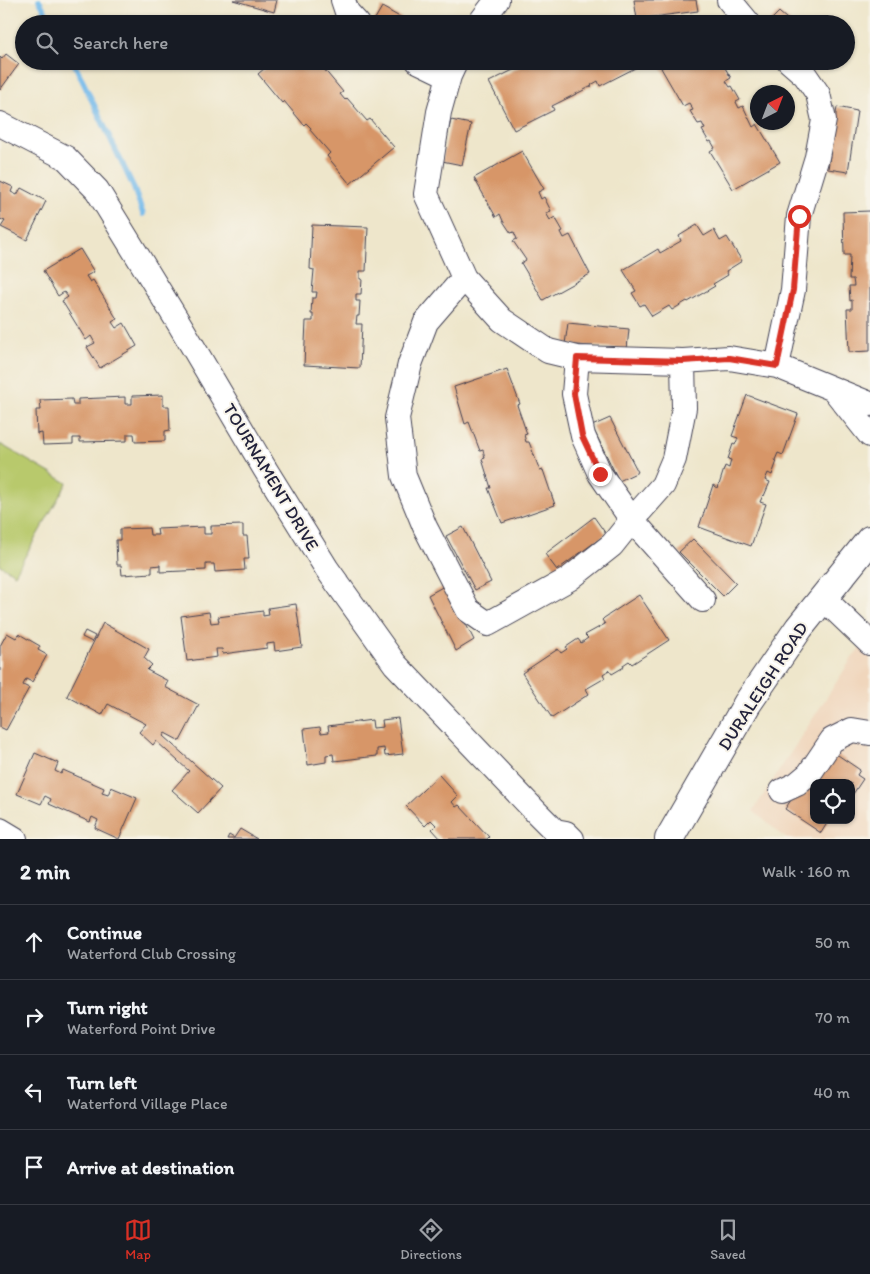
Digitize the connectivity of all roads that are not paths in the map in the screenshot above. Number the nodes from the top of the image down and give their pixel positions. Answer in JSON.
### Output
{"nodes":[{"id":1,"x":343,"y":0,"type":"edge"},
{"id":2,"x":497,"y":0,"type":"edge"},
{"id":3,"x":729,"y":0,"type":"edge"},
{"id":4,"x":350,"y":15,"type":"edge"},
{"id":5,"x":486,"y":15,"type":"edge"},
{"id":6,"x":742,"y":15,"type":"edge"},
{"id":7,"x":452,"y":70,"type":"edge"},
{"id":8,"x":799,"y":70,"type":"edge"},
{"id":9,"x":0,"y":124,"type":"edge"},
{"id":10,"x":464,"y":278,"type":"junction"},
{"id":11,"x":577,"y":358,"type":"junction"},
{"id":12,"x":683,"y":361,"type":"junction"},
{"id":13,"x":777,"y":366,"type":"junction"},
{"id":14,"x":834,"y":390,"type":"junction"},
{"id":15,"x":870,"y":404,"type":"edge"},
{"id":16,"x":870,"y":435,"type":"edge"},
{"id":17,"x":632,"y":520,"type":"junction"},
{"id":18,"x":870,"y":538,"type":"edge"},
{"id":19,"x":823,"y":598,"type":"junction"},
{"id":20,"x":703,"y":600,"type":"dead end"},
{"id":21,"x":870,"y":643,"type":"edge"},
{"id":22,"x":870,"y":732,"type":"edge"},
{"id":23,"x":782,"y":791,"type":"dead end"},
{"id":24,"x":0,"y":830,"type":"edge"},
{"id":25,"x":561,"y":836,"type":"edge"},
{"id":26,"x":15,"y":839,"type":"edge"},
{"id":27,"x":670,"y":839,"type":"edge"}],
"edges":[{"from":1,"to":4,"type":"street"},
{"from":2,"to":5,"type":"street"},
{"from":3,"to":6,"type":"street"},
{"from":7,"to":10,"type":"street"},
{"from":8,"to":13,"type":"street"},
{"from":9,"to":25,"type":"street","name":"TOURNAMENT DRIVE"},
{"from":10,"to":11,"type":"street"},
{"from":10,"to":17,"type":"street"},
{"from":11,"to":12,"type":"street"},
{"from":11,"to":17,"type":"street"},
{"from":12,"to":13,"type":"street"},
{"from":12,"to":17,"type":"street"},
{"from":13,"to":14,"type":"street"},
{"from":14,"to":15,"type":"street"},
{"from":14,"to":16,"type":"street"},
{"from":17,"to":20,"type":"street"},
{"from":18,"to":19,"type":"main road","name":"DURALEIGH ROAD"},
{"from":19,"to":21,"type":"street"},
{"from":19,"to":27,"type":"main road","name":"DURALEIGH ROAD"},
{"from":22,"to":23,"type":"street"},
{"from":24,"to":26,"type":"street"}]}
